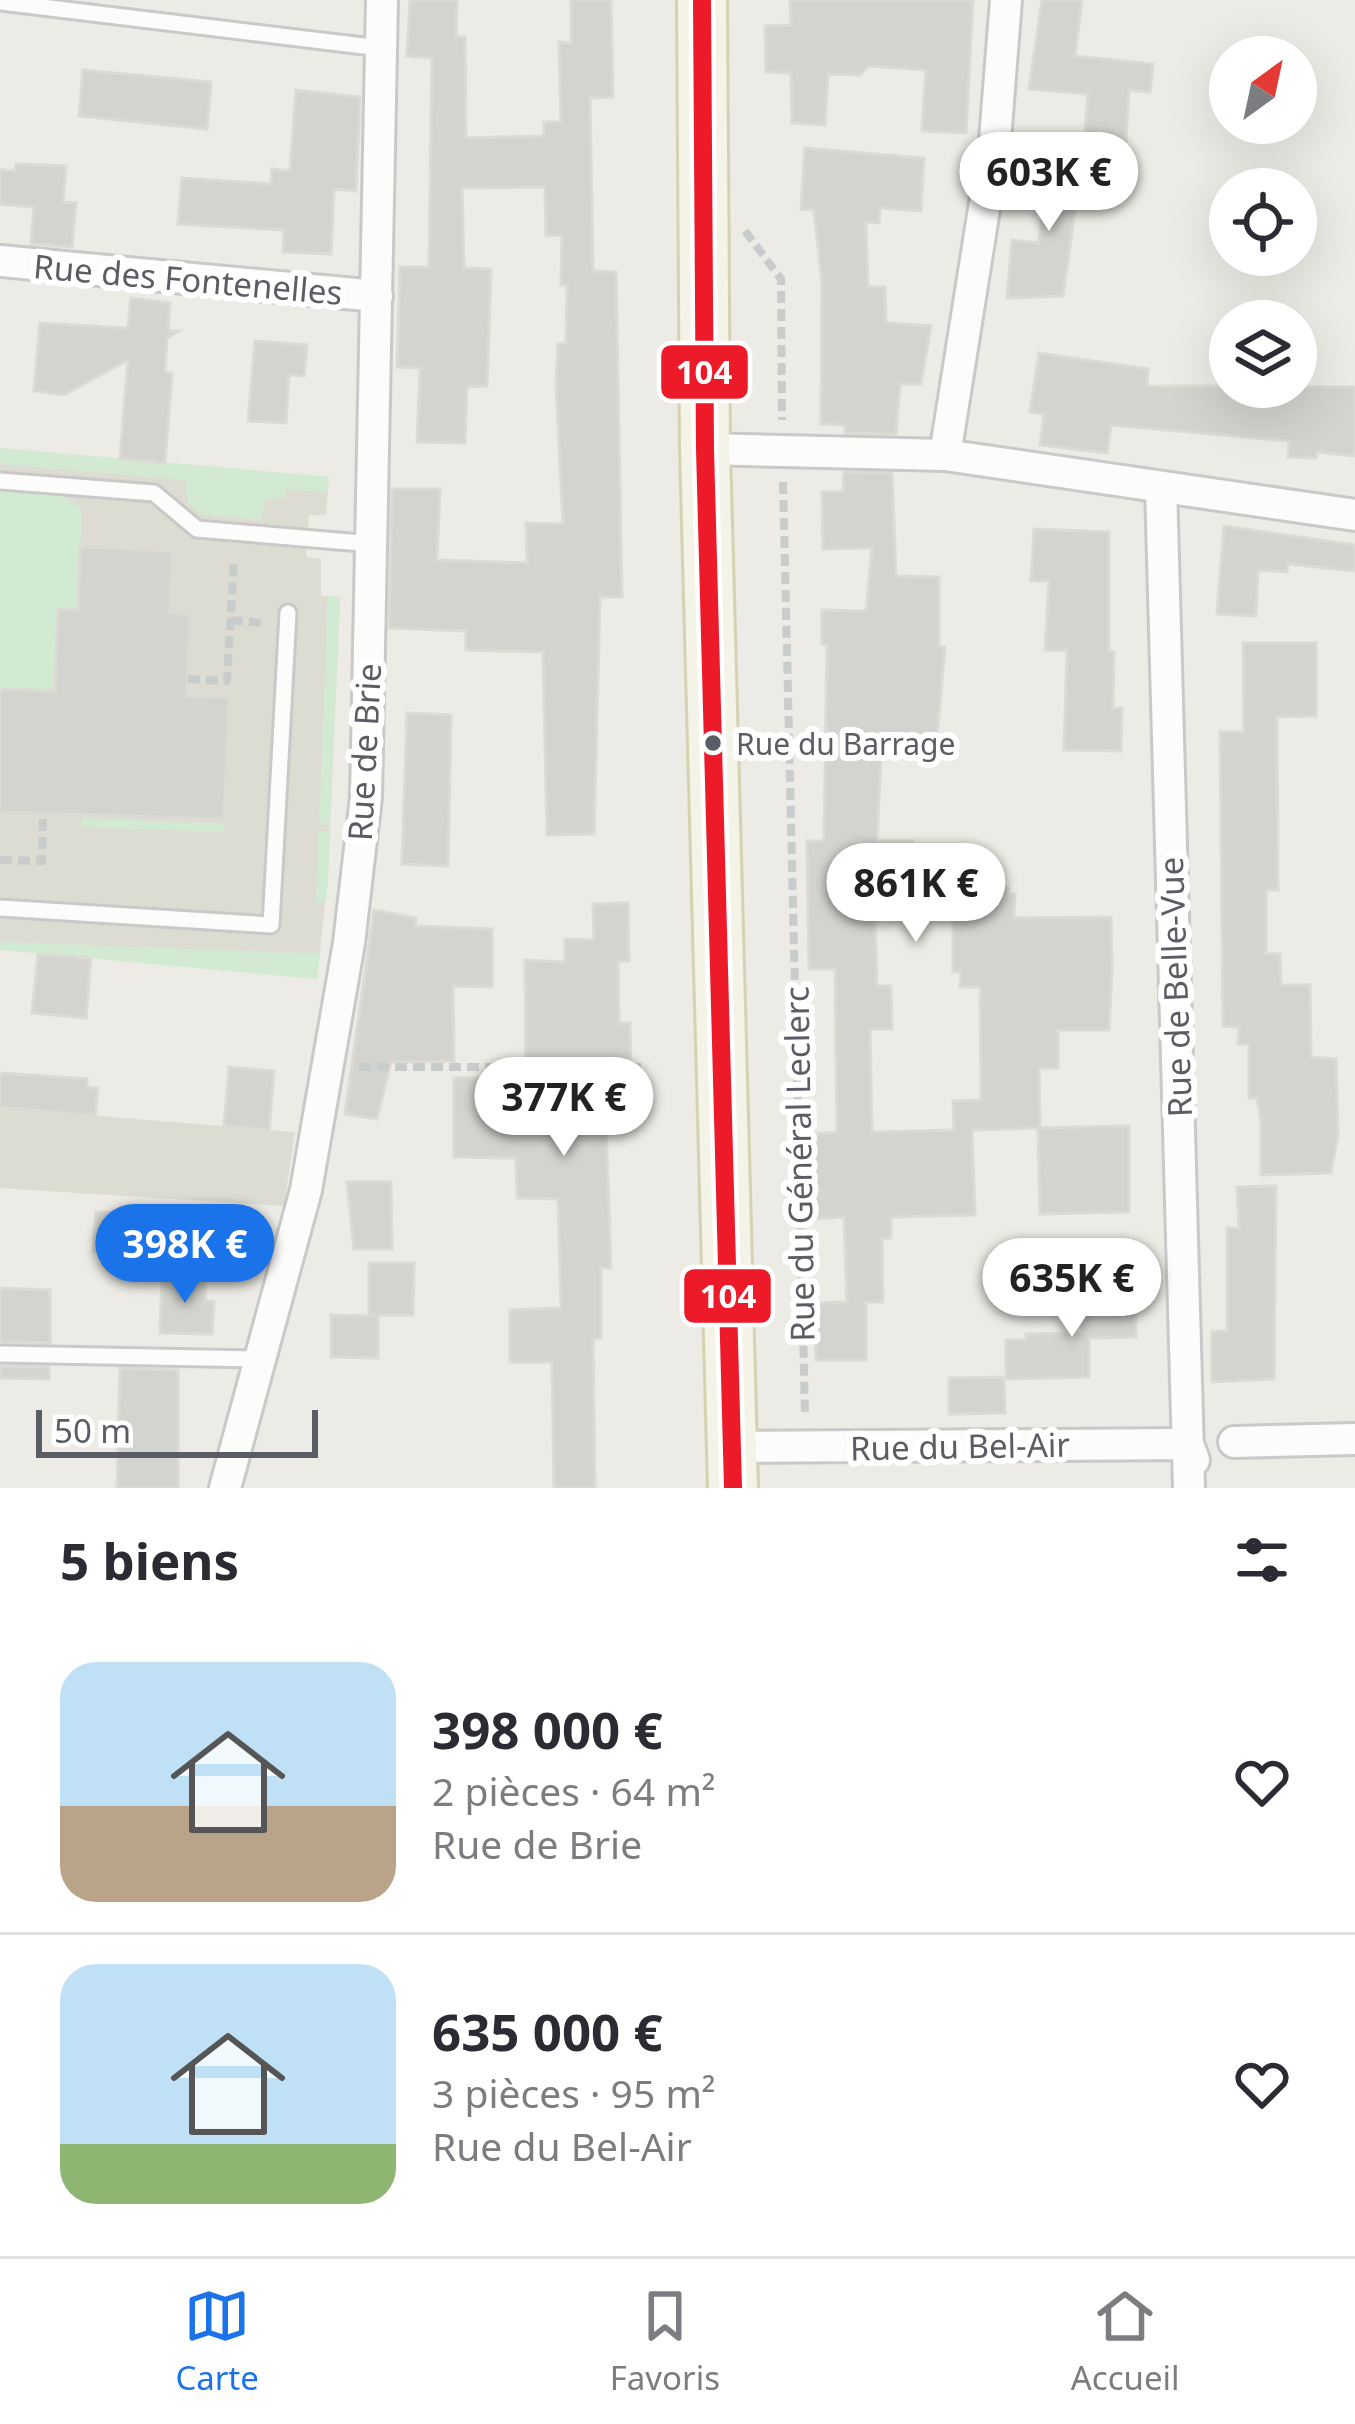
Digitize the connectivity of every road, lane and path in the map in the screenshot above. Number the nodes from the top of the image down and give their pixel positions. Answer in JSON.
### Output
{"nodes":[{"id":1,"x":382,"y":0,"type":"edge"},
{"id":2,"x":703,"y":0,"type":"edge"},
{"id":3,"x":1006,"y":0,"type":"edge"},
{"id":4,"x":0,"y":2,"type":"edge"},
{"id":5,"x":380,"y":48,"type":"junction"},
{"id":6,"x":745,"y":213,"type":"dead end"},
{"id":7,"x":0,"y":262,"type":"edge"},
{"id":8,"x":377,"y":296,"type":"junction"},
{"id":9,"x":782,"y":431,"type":"dead end"},
{"id":10,"x":705,"y":448,"type":"junction"},
{"id":11,"x":945,"y":455,"type":"junction"},
{"id":12,"x":782,"y":470,"type":"dead end"},
{"id":13,"x":0,"y":481,"type":"edge"},
{"id":14,"x":1161,"y":487,"type":"junction"},
{"id":15,"x":1355,"y":515,"type":"edge"},
{"id":16,"x":235,"y":532,"type":"junction"},
{"id":17,"x":373,"y":544,"type":"junction"},
{"id":18,"x":288,"y":613,"type":"dead end"},
{"id":19,"x":188,"y":679,"type":"dead end"},
{"id":20,"x":43,"y":813,"type":"dead end"},
{"id":21,"x":0,"y":860,"type":"edge"},
{"id":22,"x":0,"y":908,"type":"edge"},
{"id":23,"x":324,"y":1067,"type":"junction"},
{"id":24,"x":646,"y":1067,"type":"dead end"},
{"id":25,"x":0,"y":1354,"type":"edge"},
{"id":26,"x":262,"y":1360,"type":"junction"},
{"id":27,"x":805,"y":1430,"type":"dead end"},
{"id":28,"x":1355,"y":1439,"type":"edge"},
{"id":29,"x":1234,"y":1442,"type":"dead end"},
{"id":30,"x":1188,"y":1444,"type":"junction"},
{"id":31,"x":732,"y":1468,"type":"edge"},
{"id":32,"x":225,"y":1488,"type":"edge"},
{"id":33,"x":1189,"y":1488,"type":"edge"},
{"id":34,"x":1204,"y":1488,"type":"edge"}],
"edges":[{"from":1,"to":5,"type":"street","name":"Rue de Brie"},
{"from":2,"to":10,"type":"main road"},
{"from":3,"to":11,"type":"street"},
{"from":4,"to":5,"type":"lane"},
{"from":5,"to":8,"type":"street","name":"Rue de Brie"},
{"from":6,"to":9,"type":"path"},
{"from":7,"to":8,"type":"street","name":"Rue des Fontenelles"},
{"from":8,"to":17,"type":"street","name":"Rue de Brie"},
{"from":10,"to":11,"type":"street"},
{"from":10,"to":31,"type":"main road"},
{"from":11,"to":14,"type":"street"},
{"from":12,"to":27,"type":"path","name":"Rue du Général Leclerc"},
{"from":13,"to":16,"type":"lane"},
{"from":14,"to":15,"type":"street"},
{"from":14,"to":30,"type":"street","name":"Rue de Belle-Vue"},
{"from":16,"to":17,"type":"lane"},
{"from":16,"to":19,"type":"path"},
{"from":17,"to":23,"type":"street","name":"Rue de Brie"},
{"from":18,"to":22,"type":"lane"},
{"from":20,"to":21,"type":"path"},
{"from":23,"to":24,"type":"path"},
{"from":23,"to":26,"type":"street","name":"Rue de Brie"},
{"from":25,"to":26,"type":"lane"},
{"from":26,"to":32,"type":"street","name":"Rue de Brie"},
{"from":28,"to":29,"type":"street"},
{"from":30,"to":31,"type":"street","name":"Rue du Bel-Air"},
{"from":30,"to":33,"type":"street","name":"Rue de Belle-Vue"},
{"from":30,"to":34,"type":"street"}]}
